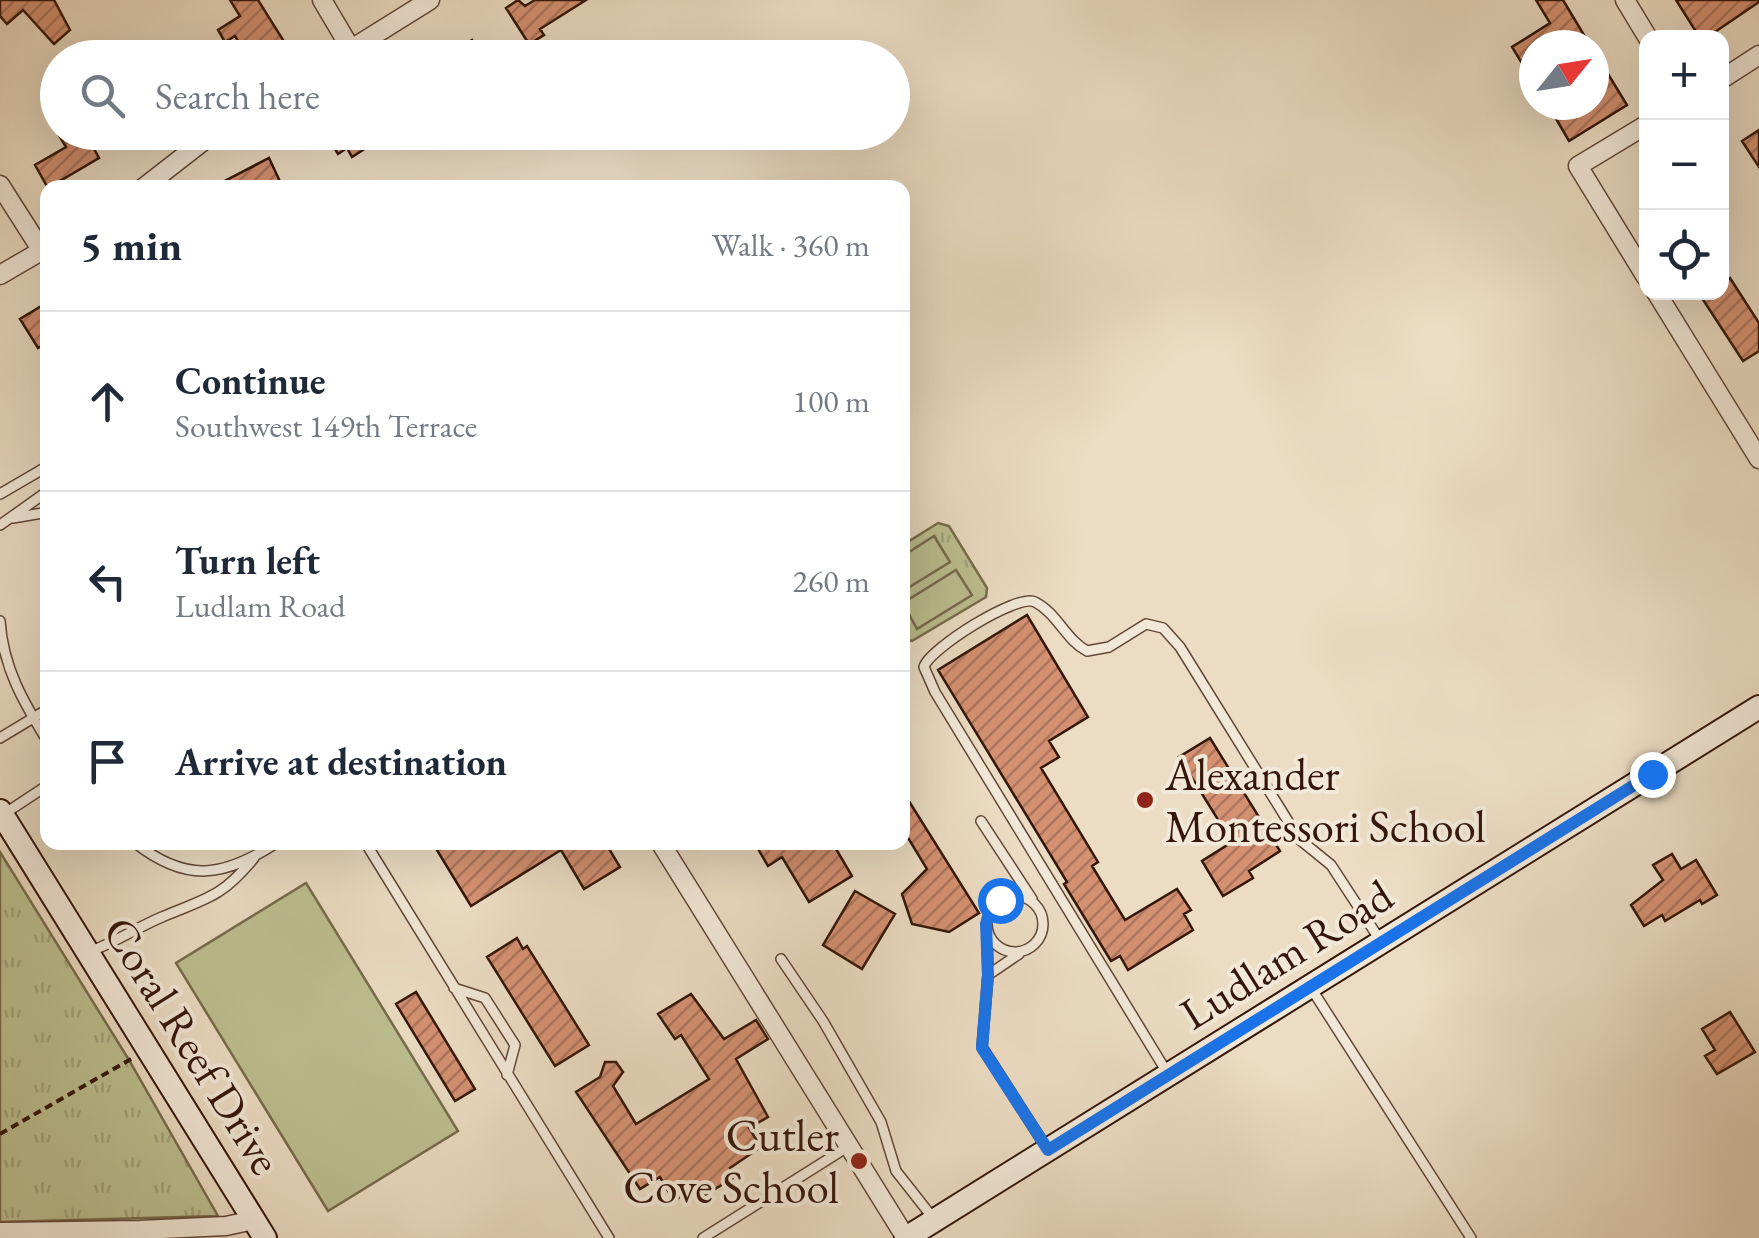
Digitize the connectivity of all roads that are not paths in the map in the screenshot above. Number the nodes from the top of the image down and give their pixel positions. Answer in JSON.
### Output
{"nodes":[{"id":1,"x":322,"y":0,"type":"edge"},
{"id":2,"x":430,"y":0,"type":"edge"},
{"id":3,"x":1625,"y":0,"type":"edge"},
{"id":4,"x":1643,"y":30,"type":"edge"},
{"id":5,"x":339,"y":40,"type":"edge"},
{"id":6,"x":365,"y":40,"type":"edge"},
{"id":7,"x":1759,"y":55,"type":"edge"},
{"id":8,"x":1729,"y":74,"type":"edge"},
{"id":9,"x":1639,"y":129,"type":"edge"},
{"id":10,"x":192,"y":150,"type":"edge"},
{"id":11,"x":153,"y":180,"type":"edge"},
{"id":12,"x":0,"y":185,"type":"edge"},
{"id":13,"x":40,"y":243,"type":"edge"},
{"id":14,"x":40,"y":251,"type":"edge"},
{"id":15,"x":1639,"y":266,"type":"edge"},
{"id":16,"x":0,"y":275,"type":"edge"},
{"id":17,"x":1661,"y":300,"type":"edge"},
{"id":18,"x":1759,"y":459,"type":"edge"},
{"id":19,"x":40,"y":470,"type":"edge"},
{"id":20,"x":40,"y":477,"type":"edge"},
{"id":21,"x":21,"y":481,"type":"junction"},
{"id":22,"x":0,"y":494,"type":"edge"},
{"id":23,"x":40,"y":497,"type":"edge"},
{"id":24,"x":40,"y":513,"type":"edge"},
{"id":25,"x":10,"y":519,"type":"junction"},
{"id":26,"x":0,"y":526,"type":"edge"},
{"id":27,"x":0,"y":622,"type":"edge"},
{"id":28,"x":1759,"y":707,"type":"edge"},
{"id":29,"x":40,"y":714,"type":"edge"},
{"id":30,"x":33,"y":718,"type":"junction"},
{"id":31,"x":40,"y":729,"type":"edge"},
{"id":32,"x":0,"y":738,"type":"edge"},
{"id":33,"x":40,"y":790,"type":"edge"},
{"id":34,"x":1,"y":812,"type":"edge"},
{"id":35,"x":980,"y":821,"type":"dead end"},
{"id":36,"x":146,"y":850,"type":"edge"},
{"id":37,"x":266,"y":850,"type":"edge"},
{"id":38,"x":370,"y":850,"type":"edge"},
{"id":39,"x":665,"y":850,"type":"edge"},
{"id":40,"x":254,"y":858,"type":"junction"},
{"id":41,"x":1008,"y":862,"type":"junction"},
{"id":42,"x":1000,"y":900,"type":"junction"},
{"id":43,"x":1036,"y":905,"type":"junction"},
{"id":44,"x":987,"y":933,"type":"junction"},
{"id":45,"x":1381,"y":942,"type":"junction"},
{"id":46,"x":1026,"y":951,"type":"junction"},
{"id":47,"x":88,"y":952,"type":"junction"},
{"id":48,"x":782,"y":959,"type":"dead end"},
{"id":49,"x":988,"y":975,"type":"junction"},
{"id":50,"x":1310,"y":987,"type":"junction"},
{"id":51,"x":454,"y":988,"type":"junction"},
{"id":52,"x":1168,"y":1074,"type":"junction"},
{"id":53,"x":507,"y":1075,"type":"junction"},
{"id":54,"x":851,"y":1146,"type":"junction"},
{"id":55,"x":1048,"y":1150,"type":"junction"},
{"id":56,"x":934,"y":1220,"type":"junction"},
{"id":57,"x":259,"y":1229,"type":"edge"},
{"id":58,"x":0,"y":1232,"type":"edge"},
{"id":59,"x":140,"y":1234,"type":"edge"},
{"id":60,"x":608,"y":1238,"type":"edge"},
{"id":61,"x":703,"y":1238,"type":"edge"},
{"id":62,"x":906,"y":1238,"type":"edge"},
{"id":63,"x":1471,"y":1238,"type":"edge"}],
"edges":[{"from":1,"to":5,"type":"street"},
{"from":2,"to":6,"type":"street"},
{"from":3,"to":4,"type":"street"},
{"from":7,"to":8,"type":"street"},
{"from":9,"to":15,"type":"street"},
{"from":10,"to":11,"type":"street"},
{"from":12,"to":13,"type":"street"},
{"from":14,"to":16,"type":"street"},
{"from":17,"to":18,"type":"street"},
{"from":19,"to":21,"type":"lane"},
{"from":20,"to":21,"type":"lane"},
{"from":21,"to":22,"type":"lane"},
{"from":23,"to":25,"type":"lane"},
{"from":24,"to":25,"type":"lane"},
{"from":25,"to":26,"type":"lane"},
{"from":27,"to":30,"type":"lane"},
{"from":28,"to":45,"type":"street","name":"Ludlam Road"},
{"from":29,"to":30,"type":"lane"},
{"from":30,"to":31,"type":"lane"},
{"from":30,"to":32,"type":"lane"},
{"from":33,"to":34,"type":"lane"},
{"from":34,"to":47,"type":"street","name":"Coral Reef Drive"},
{"from":35,"to":41,"type":"lane"},
{"from":36,"to":40,"type":"lane"},
{"from":37,"to":40,"type":"lane"},
{"from":38,"to":51,"type":"lane"},
{"from":39,"to":54,"type":"street"},
{"from":40,"to":47,"type":"lane"},
{"from":41,"to":42,"type":"lane"},
{"from":41,"to":43,"type":"lane"},
{"from":42,"to":43,"type":"lane"},
{"from":42,"to":44,"type":"lane"},
{"from":43,"to":46,"type":"lane"},
{"from":44,"to":46,"type":"lane"},
{"from":44,"to":49,"type":"lane"},
{"from":45,"to":50,"type":"street","name":"Ludlam Road"},
{"from":45,"to":52,"type":"lane"},
{"from":46,"to":49,"type":"lane"},
{"from":47,"to":57,"type":"street","name":"Coral Reef Drive"},
{"from":48,"to":56,"type":"lane"},
{"from":49,"to":55,"type":"lane"},
{"from":50,"to":52,"type":"street","name":"Ludlam Road"},
{"from":50,"to":63,"type":"lane"},
{"from":51,"to":53,"type":"lane"},
{"from":51,"to":53,"type":"lane"},
{"from":52,"to":55,"type":"street","name":"Ludlam Road"},
{"from":53,"to":60,"type":"lane"},
{"from":54,"to":61,"type":"lane"},
{"from":54,"to":62,"type":"street"},
{"from":55,"to":56,"type":"street","name":"Ludlam Road"},
{"from":56,"to":62,"type":"street","name":"Ludlam Road"},
{"from":57,"to":59,"type":"street"},
{"from":58,"to":59,"type":"street"}]}
